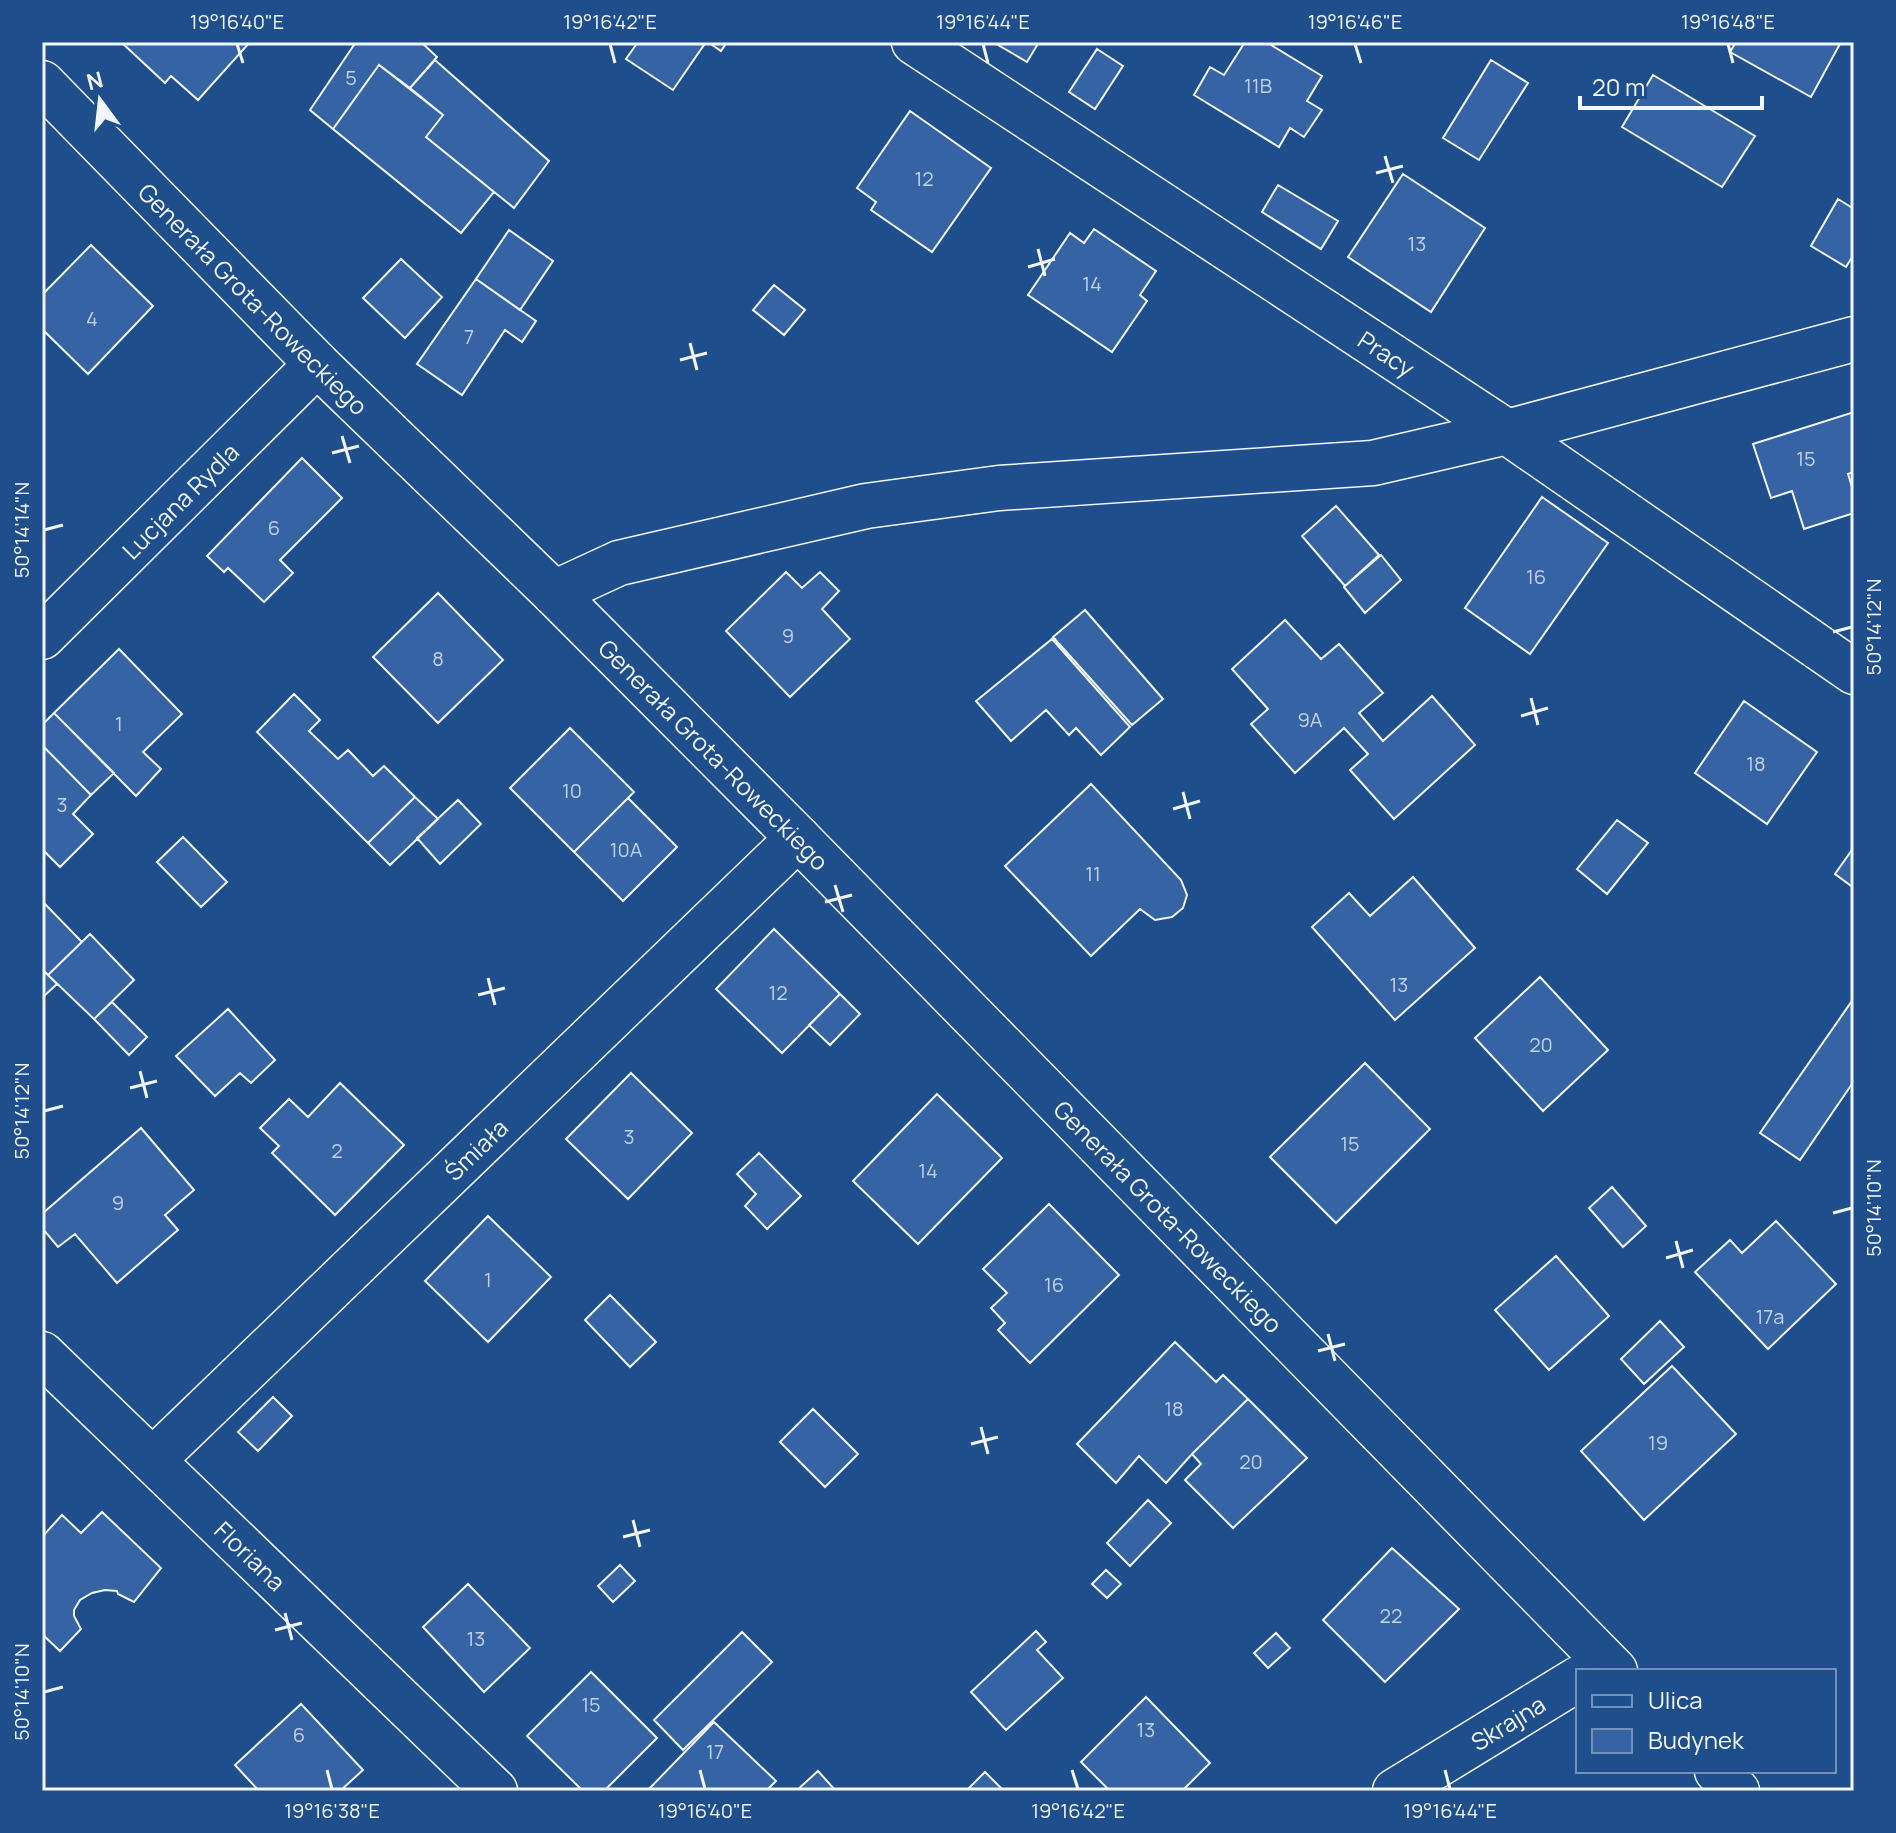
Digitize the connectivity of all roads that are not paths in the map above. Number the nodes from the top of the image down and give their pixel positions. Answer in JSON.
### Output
{"nodes":[{"id":1,"x":914,"y":42,"type":"edge"},
{"id":2,"x":42,"y":83,"type":"edge"},
{"id":3,"x":1854,"y":339,"type":"edge"},
{"id":4,"x":317,"y":364,"type":"junction"},
{"id":5,"x":1507,"y":432,"type":"junction"},
{"id":6,"x":554,"y":593,"type":"junction"},
{"id":7,"x":42,"y":637,"type":"edge"},
{"id":8,"x":1854,"y":672,"type":"edge"},
{"id":9,"x":798,"y":838,"type":"junction"},
{"id":10,"x":42,"y":1354,"type":"edge"},
{"id":11,"x":153,"y":1460,"type":"junction"},
{"id":12,"x":1595,"y":1669,"type":"edge"},
{"id":13,"x":1576,"y":1683,"type":"edge"},
{"id":14,"x":1719,"y":1773,"type":"edge"},
{"id":15,"x":495,"y":1791,"type":"edge"},
{"id":16,"x":1395,"y":1791,"type":"edge"},
{"id":17,"x":1737,"y":1791,"type":"edge"}],
"edges":[{"from":1,"to":5,"type":"street","name":"Pracy"},
{"from":2,"to":4,"type":"street","name":"Generała Grota-Roweckiego"},
{"from":3,"to":5,"type":"street"},
{"from":4,"to":6,"type":"street","name":"Generała Grota-Roweckiego"},
{"from":4,"to":7,"type":"street","name":"Lucjana Rydla"},
{"from":5,"to":6,"type":"street"},
{"from":5,"to":8,"type":"street","name":"Pracy"},
{"from":6,"to":9,"type":"street","name":"Generała Grota-Roweckiego"},
{"from":9,"to":11,"type":"street","name":"Śmiała"},
{"from":9,"to":12,"type":"street","name":"Generała Grota-Roweckiego"},
{"from":10,"to":11,"type":"street","name":"Floriana"},
{"from":11,"to":15,"type":"street","name":"Floriana"},
{"from":13,"to":16,"type":"street","name":"Skrajna"},
{"from":14,"to":17,"type":"street"}]}
